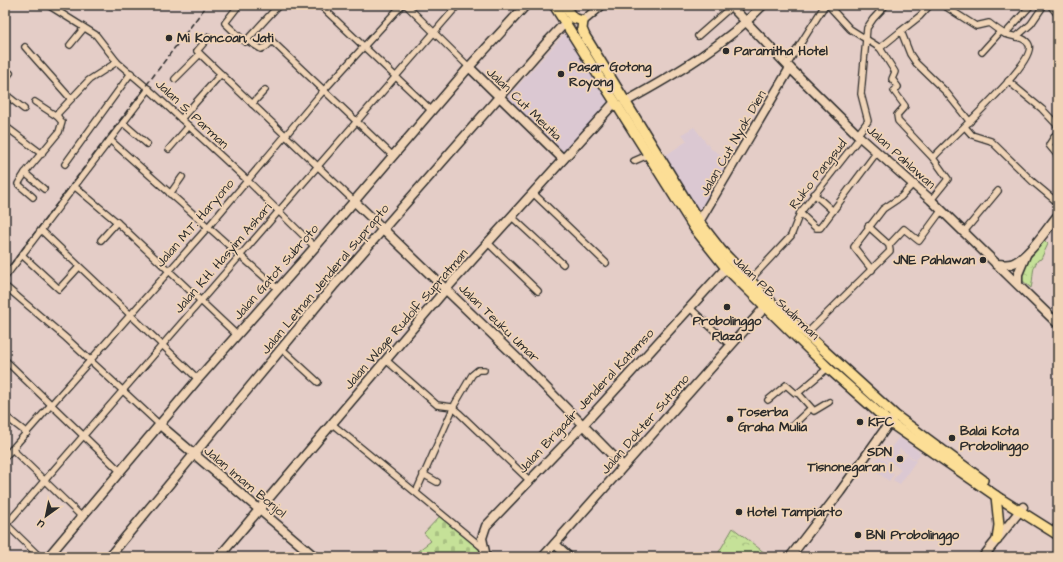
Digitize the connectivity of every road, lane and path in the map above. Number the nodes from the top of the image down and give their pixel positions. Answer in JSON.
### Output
{"nodes":[{"id":1,"x":48,"y":5,"type":"edge"},
{"id":2,"x":239,"y":5,"type":"edge"},
{"id":3,"x":279,"y":5,"type":"edge"},
{"id":4,"x":320,"y":5,"type":"edge"},
{"id":5,"x":402,"y":5,"type":"edge"},
{"id":6,"x":406,"y":5,"type":"edge"},
{"id":7,"x":458,"y":5,"type":"edge"},
{"id":8,"x":526,"y":5,"type":"edge"},
{"id":9,"x":554,"y":5,"type":"edge"},
{"id":10,"x":564,"y":5,"type":"edge"},
{"id":11,"x":602,"y":5,"type":"edge"},
{"id":12,"x":763,"y":5,"type":"edge"},
{"id":13,"x":826,"y":5,"type":"edge"},
{"id":14,"x":886,"y":5,"type":"edge"},
{"id":15,"x":930,"y":5,"type":"edge"},
{"id":16,"x":943,"y":5,"type":"edge"},
{"id":17,"x":1032,"y":5,"type":"edge"},
{"id":18,"x":1044,"y":5,"type":"edge"},
{"id":19,"x":1050,"y":5,"type":"edge"},
{"id":20,"x":730,"y":6,"type":"edge"},
{"id":21,"x":1058,"y":15,"type":"edge"},
{"id":22,"x":583,"y":21,"type":"junction"},
{"id":23,"x":566,"y":22,"type":"junction"},
{"id":24,"x":746,"y":22,"type":"junction"},
{"id":25,"x":84,"y":28,"type":"junction"},
{"id":26,"x":900,"y":31,"type":"junction"},
{"id":27,"x":434,"y":33,"type":"junction"},
{"id":28,"x":1002,"y":33,"type":"junction"},
{"id":29,"x":698,"y":36,"type":"dead end"},
{"id":30,"x":209,"y":37,"type":"dead end"},
{"id":31,"x":1016,"y":37,"type":"junction"},
{"id":32,"x":867,"y":40,"type":"junction"},
{"id":33,"x":248,"y":41,"type":"junction"},
{"id":34,"x":70,"y":45,"type":"dead end"},
{"id":35,"x":25,"y":46,"type":"dead end"},
{"id":36,"x":363,"y":46,"type":"junction"},
{"id":37,"x":880,"y":48,"type":"junction"},
{"id":38,"x":982,"y":52,"type":"dead end"},
{"id":39,"x":200,"y":54,"type":"junction"},
{"id":40,"x":117,"y":62,"type":"junction"},
{"id":41,"x":788,"y":66,"type":"junction"},
{"id":42,"x":469,"y":67,"type":"junction"},
{"id":43,"x":10,"y":73,"type":"dead end"},
{"id":44,"x":130,"y":73,"type":"junction"},
{"id":45,"x":221,"y":74,"type":"junction"},
{"id":46,"x":395,"y":76,"type":"junction"},
{"id":47,"x":5,"y":79,"type":"edge"},
{"id":48,"x":174,"y":79,"type":"dead end"},
{"id":49,"x":1008,"y":81,"type":"junction"},
{"id":50,"x":150,"y":90,"type":"junction"},
{"id":51,"x":265,"y":90,"type":"dead end"},
{"id":52,"x":324,"y":90,"type":"junction"},
{"id":53,"x":5,"y":94,"type":"edge"},
{"id":54,"x":500,"y":97,"type":"junction"},
{"id":55,"x":71,"y":99,"type":"junction"},
{"id":56,"x":35,"y":102,"type":"dead end"},
{"id":57,"x":615,"y":102,"type":"junction"},
{"id":58,"x":625,"y":102,"type":"junction"},
{"id":59,"x":252,"y":104,"type":"junction"},
{"id":60,"x":24,"y":110,"type":"dead end"},
{"id":61,"x":432,"y":110,"type":"junction"},
{"id":62,"x":58,"y":117,"type":"junction"},
{"id":63,"x":181,"y":119,"type":"junction"},
{"id":64,"x":356,"y":121,"type":"junction"},
{"id":65,"x":123,"y":122,"type":"junction"},
{"id":66,"x":970,"y":122,"type":"junction"},
{"id":67,"x":5,"y":126,"type":"edge"},
{"id":68,"x":189,"y":126,"type":"junction"},
{"id":69,"x":1058,"y":126,"type":"edge"},
{"id":70,"x":965,"y":127,"type":"junction"},
{"id":71,"x":1058,"y":132,"type":"edge"},
{"id":72,"x":286,"y":136,"type":"junction"},
{"id":73,"x":859,"y":136,"type":"junction"},
{"id":74,"x":110,"y":140,"type":"junction"},
{"id":75,"x":147,"y":144,"type":"dead end"},
{"id":76,"x":168,"y":149,"type":"dead end"},
{"id":77,"x":877,"y":152,"type":"junction"},
{"id":78,"x":42,"y":154,"type":"junction"},
{"id":79,"x":648,"y":155,"type":"junction"},
{"id":80,"x":393,"y":156,"type":"junction"},
{"id":81,"x":1058,"y":156,"type":"edge"},
{"id":82,"x":933,"y":158,"type":"junction"},
{"id":83,"x":563,"y":159,"type":"junction"},
{"id":84,"x":634,"y":161,"type":"dead end"},
{"id":85,"x":65,"y":164,"type":"dead end"},
{"id":86,"x":319,"y":166,"type":"junction"},
{"id":87,"x":25,"y":173,"type":"junction"},
{"id":88,"x":182,"y":177,"type":"dead end"},
{"id":89,"x":247,"y":180,"type":"junction"},
{"id":90,"x":913,"y":184,"type":"junction"},
{"id":91,"x":74,"y":186,"type":"junction"},
{"id":92,"x":44,"y":189,"type":"dead end"},
{"id":93,"x":998,"y":191,"type":"dead end"},
{"id":94,"x":533,"y":193,"type":"junction"},
{"id":95,"x":170,"y":194,"type":"junction"},
{"id":96,"x":814,"y":194,"type":"junction"},
{"id":97,"x":33,"y":197,"type":"dead end"},
{"id":98,"x":930,"y":200,"type":"junction"},
{"id":99,"x":354,"y":201,"type":"junction"},
{"id":100,"x":1058,"y":203,"type":"edge"},
{"id":101,"x":279,"y":211,"type":"junction"},
{"id":102,"x":833,"y":211,"type":"junction"},
{"id":103,"x":941,"y":211,"type":"junction"},
{"id":104,"x":800,"y":213,"type":"junction"},
{"id":105,"x":1058,"y":215,"type":"edge"},
{"id":106,"x":512,"y":218,"type":"junction"},
{"id":107,"x":117,"y":222,"type":"junction"},
{"id":108,"x":1055,"y":225,"type":"edge"},
{"id":109,"x":698,"y":226,"type":"junction"},
{"id":110,"x":868,"y":226,"type":"junction"},
{"id":111,"x":208,"y":227,"type":"junction"},
{"id":112,"x":384,"y":228,"type":"junction"},
{"id":113,"x":40,"y":230,"type":"junction"},
{"id":114,"x":963,"y":233,"type":"junction"},
{"id":115,"x":101,"y":240,"type":"dead end"},
{"id":116,"x":488,"y":242,"type":"junction"},
{"id":117,"x":889,"y":246,"type":"junction"},
{"id":118,"x":315,"y":247,"type":"junction"},
{"id":119,"x":1028,"y":253,"type":"junction"},
{"id":120,"x":22,"y":255,"type":"junction"},
{"id":121,"x":240,"y":256,"type":"junction"},
{"id":122,"x":606,"y":263,"type":"dead end"},
{"id":123,"x":563,"y":264,"type":"dead end"},
{"id":124,"x":996,"y":264,"type":"junction"},
{"id":125,"x":79,"y":267,"type":"junction"},
{"id":126,"x":726,"y":268,"type":"junction"},
{"id":127,"x":169,"y":270,"type":"junction"},
{"id":128,"x":872,"y":270,"type":"junction"},
{"id":129,"x":5,"y":277,"type":"edge"},
{"id":130,"x":750,"y":280,"type":"junction"},
{"id":131,"x":1018,"y":284,"type":"junction"},
{"id":132,"x":5,"y":286,"type":"edge"},
{"id":133,"x":278,"y":289,"type":"junction"},
{"id":134,"x":446,"y":289,"type":"junction"},
{"id":135,"x":538,"y":291,"type":"dead end"},
{"id":136,"x":201,"y":300,"type":"junction"},
{"id":137,"x":765,"y":307,"type":"junction"},
{"id":138,"x":690,"y":308,"type":"junction"},
{"id":139,"x":130,"y":315,"type":"junction"},
{"id":140,"x":1058,"y":324,"type":"edge"},
{"id":141,"x":237,"y":335,"type":"junction"},
{"id":142,"x":803,"y":337,"type":"junction"},
{"id":143,"x":161,"y":345,"type":"junction"},
{"id":144,"x":731,"y":346,"type":"junction"},
{"id":145,"x":282,"y":349,"type":"junction"},
{"id":146,"x":90,"y":360,"type":"junction"},
{"id":147,"x":386,"y":360,"type":"junction"},
{"id":148,"x":6,"y":364,"type":"edge"},
{"id":149,"x":832,"y":364,"type":"junction"},
{"id":150,"x":484,"y":370,"type":"dead end"},
{"id":151,"x":198,"y":379,"type":"junction"},
{"id":152,"x":318,"y":382,"type":"dead end"},
{"id":153,"x":122,"y":391,"type":"junction"},
{"id":154,"x":798,"y":393,"type":"junction"},
{"id":155,"x":768,"y":400,"type":"dead end"},
{"id":156,"x":829,"y":402,"type":"dead end"},
{"id":157,"x":51,"y":404,"type":"junction"},
{"id":158,"x":451,"y":408,"type":"junction"},
{"id":159,"x":810,"y":409,"type":"junction"},
{"id":160,"x":5,"y":416,"type":"edge"},
{"id":161,"x":894,"y":421,"type":"junction"},
{"id":162,"x":331,"y":423,"type":"junction"},
{"id":163,"x":584,"y":424,"type":"junction"},
{"id":164,"x":160,"y":425,"type":"junction"},
{"id":165,"x":791,"y":427,"type":"dead end"},
{"id":166,"x":26,"y":433,"type":"junction"},
{"id":167,"x":83,"y":436,"type":"junction"},
{"id":168,"x":12,"y":449,"type":"junction"},
{"id":169,"x":939,"y":452,"type":"junction"},
{"id":170,"x":194,"y":454,"type":"junction"},
{"id":171,"x":5,"y":457,"type":"edge"},
{"id":172,"x":623,"y":466,"type":"junction"},
{"id":173,"x":121,"y":472,"type":"junction"},
{"id":174,"x":423,"y":474,"type":"junction"},
{"id":175,"x":529,"y":480,"type":"junction"},
{"id":176,"x":45,"y":481,"type":"junction"},
{"id":177,"x":437,"y":482,"type":"dead end"},
{"id":178,"x":414,"y":490,"type":"junction"},
{"id":179,"x":996,"y":496,"type":"junction"},
{"id":180,"x":1021,"y":509,"type":"junction"},
{"id":181,"x":259,"y":510,"type":"junction"},
{"id":182,"x":82,"y":517,"type":"junction"},
{"id":183,"x":6,"y":524,"type":"edge"},
{"id":184,"x":1058,"y":528,"type":"edge"},
{"id":185,"x":1058,"y":535,"type":"edge"},
{"id":186,"x":997,"y":540,"type":"junction"},
{"id":187,"x":481,"y":544,"type":"junction"},
{"id":188,"x":554,"y":544,"type":"junction"},
{"id":189,"x":40,"y":557,"type":"edge"},
{"id":190,"x":48,"y":557,"type":"edge"},
{"id":191,"x":109,"y":557,"type":"edge"},
{"id":192,"x":220,"y":557,"type":"edge"},
{"id":193,"x":315,"y":557,"type":"edge"},
{"id":194,"x":486,"y":557,"type":"edge"},
{"id":195,"x":543,"y":557,"type":"edge"},
{"id":196,"x":569,"y":557,"type":"edge"},
{"id":197,"x":790,"y":557,"type":"edge"},
{"id":198,"x":983,"y":557,"type":"edge"}],
"edges":[{"from":1,"to":25,"type":"street","name":"Jalan S. Parman"},
{"from":2,"to":33,"type":"street"},
{"from":3,"to":33,"type":"street"},
{"from":4,"to":36,"type":"street"},
{"from":5,"to":36,"type":"street","name":"Jalan M.T. Haryono"},
{"from":6,"to":27,"type":"street"},
{"from":7,"to":27,"type":"street","name":"Jalan K.H. Hasyim Ashari"},
{"from":8,"to":42,"type":"street","name":"Jalan Gatot Subroto"},
{"from":9,"to":23,"type":"main road","name":"Jalan P.B. Sudirman"},
{"from":10,"to":22,"type":"main road"},
{"from":11,"to":22,"type":"street"},
{"from":12,"to":24,"type":"street"},
{"from":13,"to":32,"type":"street"},
{"from":13,"to":41,"type":"street"},
{"from":14,"to":32,"type":"street"},
{"from":15,"to":26,"type":"street"},
{"from":16,"to":28,"type":"street"},
{"from":17,"to":28,"type":"street"},
{"from":18,"to":31,"type":"street"},
{"from":19,"to":21,"type":"street"},
{"from":20,"to":24,"type":"street","name":"Jalan Pahlawan"},
{"from":20,"to":29,"type":"street"},
{"from":22,"to":58,"type":"main road","name":"Jalan P.B. Sudirman"},
{"from":23,"to":54,"type":"street","name":"Jalan Letnan Jenderal Suprapto"},
{"from":23,"to":57,"type":"main road","name":"Jalan P.B. Sudirman"},
{"from":24,"to":41,"type":"street","name":"Jalan Pahlawan"},
{"from":24,"to":58,"type":"street"},
{"from":25,"to":34,"type":"street"},
{"from":25,"to":40,"type":"street","name":"Jalan S. Parman"},
{"from":26,"to":37,"type":"street"},
{"from":26,"to":66,"type":"street"},
{"from":27,"to":42,"type":"street"},
{"from":27,"to":46,"type":"street","name":"Jalan K.H. Hasyim Ashari"},
{"from":28,"to":31,"type":"street"},
{"from":28,"to":38,"type":"street"},
{"from":30,"to":39,"type":"street"},
{"from":31,"to":49,"type":"street"},
{"from":32,"to":37,"type":"street"},
{"from":32,"to":73,"type":"street","name":"Ruko Pangsud"},
{"from":33,"to":52,"type":"street"},
{"from":35,"to":55,"type":"street"},
{"from":36,"to":46,"type":"street"},
{"from":36,"to":52,"type":"street","name":"Jalan M.T. Haryono"},
{"from":37,"to":82,"type":"street"},
{"from":39,"to":45,"type":"street"},
{"from":39,"to":48,"type":"street"},
{"from":40,"to":44,"type":"street","name":"Jalan S. Parman"},
{"from":40,"to":55,"type":"street"},
{"from":41,"to":73,"type":"street","name":"Jalan Pahlawan"},
{"from":41,"to":109,"type":"street","name":"Jalan Cut Nyak Dien"},
{"from":42,"to":54,"type":"street","name":"Jalan Cut Meutia"},
{"from":42,"to":61,"type":"street","name":"Jalan Gatot Subroto"},
{"from":43,"to":47,"type":"street"},
{"from":44,"to":50,"type":"street","name":"Jalan S. Parman"},
{"from":44,"to":85,"type":"street"},
{"from":45,"to":59,"type":"street"},
{"from":45,"to":63,"type":"street"},
{"from":46,"to":61,"type":"street"},
{"from":46,"to":64,"type":"street","name":"Jalan K.H. Hasyim Ashari"},
{"from":49,"to":66,"type":"street"},
{"from":49,"to":69,"type":"street"},
{"from":50,"to":63,"type":"street","name":"Jalan S. Parman"},
{"from":50,"to":65,"type":"street"},
{"from":51,"to":59,"type":"street"},
{"from":52,"to":64,"type":"street"},
{"from":52,"to":72,"type":"street","name":"Jalan M.T. Haryono"},
{"from":53,"to":60,"type":"street"},
{"from":54,"to":83,"type":"street","name":"Jalan Cut Meutia"},
{"from":54,"to":112,"type":"street","name":"Jalan Letnan Jenderal Suprapto"},
{"from":55,"to":62,"type":"street"},
{"from":56,"to":62,"type":"street"},
{"from":57,"to":79,"type":"main road","name":"Jalan P.B. Sudirman"},
{"from":57,"to":83,"type":"street","name":"Jalan Wage Rudolf Supratman"},
{"from":58,"to":109,"type":"main road","name":"Jalan P.B. Sudirman"},
{"from":59,"to":72,"type":"street"},
{"from":61,"to":80,"type":"street","name":"Jalan Gatot Subroto"},
{"from":62,"to":78,"type":"street"},
{"from":63,"to":68,"type":"street","name":"Jalan S. Parman"},
{"from":64,"to":80,"type":"street"},
{"from":64,"to":86,"type":"street","name":"Jalan K.H. Hasyim Ashari"},
{"from":65,"to":74,"type":"street"},
{"from":65,"to":75,"type":"street"},
{"from":66,"to":70,"type":"street"},
{"from":67,"to":78,"type":"street"},
{"from":68,"to":76,"type":"street"},
{"from":68,"to":89,"type":"street","name":"Jalan S. Parman"},
{"from":70,"to":82,"type":"street"},
{"from":70,"to":100,"type":"street"},
{"from":71,"to":81,"type":"street"},
{"from":72,"to":86,"type":"street"},
{"from":72,"to":89,"type":"street","name":"Jalan M.T. Haryono"},
{"from":73,"to":77,"type":"street","name":"Jalan Pahlawan"},
{"from":73,"to":96,"type":"street","name":"Ruko Pangsud"},
{"from":74,"to":91,"type":"street"},
{"from":74,"to":95,"type":"street"},
{"from":77,"to":90,"type":"street","name":"Jalan Pahlawan"},
{"from":77,"to":102,"type":"street"},
{"from":78,"to":87,"type":"street"},
{"from":79,"to":84,"type":"street"},
{"from":79,"to":109,"type":"main road","name":"Jalan P.B. Sudirman"},
{"from":80,"to":99,"type":"street","name":"Jalan Gatot Subroto"},
{"from":82,"to":98,"type":"street"},
{"from":83,"to":94,"type":"street","name":"Jalan Wage Rudolf Supratman"},
{"from":86,"to":99,"type":"street"},
{"from":86,"to":101,"type":"street","name":"Jalan K.H. Hasyim Ashari"},
{"from":87,"to":92,"type":"street"},
{"from":87,"to":97,"type":"street"},
{"from":88,"to":95,"type":"street"},
{"from":89,"to":101,"type":"street","name":"Jalan S. Parman"},
{"from":89,"to":111,"type":"street","name":"Jalan M.T. Haryono"},
{"from":90,"to":98,"type":"street","name":"Jalan Pahlawan"},
{"from":90,"to":110,"type":"street"},
{"from":91,"to":107,"type":"street"},
{"from":91,"to":113,"type":"street"},
{"from":93,"to":114,"type":"street"},
{"from":94,"to":106,"type":"street","name":"Jalan Wage Rudolf Supratman"},
{"from":94,"to":122,"type":"street"},
{"from":95,"to":111,"type":"street"},
{"from":96,"to":102,"type":"street"},
{"from":96,"to":104,"type":"street","name":"Ruko Pangsud"},
{"from":98,"to":103,"type":"street","name":"Jalan Pahlawan"},
{"from":99,"to":112,"type":"street","name":"Jalan Teuku Umar"},
{"from":99,"to":118,"type":"street","name":"Jalan Gatot Subroto"},
{"from":101,"to":118,"type":"street","name":"Jalan S. Parman"},
{"from":101,"to":121,"type":"street","name":"Jalan K.H. Hasyim Ashari"},
{"from":102,"to":104,"type":"street"},
{"from":103,"to":114,"type":"street","name":"Jalan Pahlawan"},
{"from":103,"to":117,"type":"street"},
{"from":104,"to":130,"type":"street","name":"Ruko Pangsud"},
{"from":105,"to":108,"type":"street"},
{"from":106,"to":116,"type":"street","name":"Jalan Wage Rudolf Supratman"},
{"from":106,"to":123,"type":"street"},
{"from":107,"to":115,"type":"street"},
{"from":107,"to":127,"type":"street"},
{"from":108,"to":119,"type":"street"},
{"from":109,"to":126,"type":"main road","name":"Jalan P.B. Sudirman"},
{"from":109,"to":130,"type":"main road","name":"Jalan P.B. Sudirman"},
{"from":110,"to":117,"type":"street"},
{"from":110,"to":128,"type":"street"},
{"from":111,"to":121,"type":"street"},
{"from":111,"to":127,"type":"street","name":"Jalan M.T. Haryono"},
{"from":112,"to":134,"type":"street","name":"Jalan Teuku Umar"},
{"from":112,"to":145,"type":"street","name":"Jalan Letnan Jenderal Suprapto"},
{"from":113,"to":120,"type":"street"},
{"from":113,"to":125,"type":"street"},
{"from":114,"to":124,"type":"street","name":"Jalan Pahlawan"},
{"from":116,"to":134,"type":"street","name":"Jalan Wage Rudolf Supratman"},
{"from":116,"to":135,"type":"street"},
{"from":117,"to":128,"type":"street"},
{"from":118,"to":133,"type":"street","name":"Jalan Gatot Subroto"},
{"from":119,"to":124,"type":"street"},
{"from":119,"to":131,"type":"street"},
{"from":120,"to":125,"type":"street"},
{"from":120,"to":129,"type":"street"},
{"from":121,"to":133,"type":"street"},
{"from":121,"to":136,"type":"street","name":"Jalan K.H. Hasyim Ashari"},
{"from":124,"to":131,"type":"street","name":"Jalan Pahlawan"},
{"from":125,"to":139,"type":"street"},
{"from":126,"to":137,"type":"main road","name":"Jalan P.B. Sudirman"},
{"from":126,"to":138,"type":"street","name":"Jalan Brigadir Jenderal Katamso"},
{"from":127,"to":136,"type":"street"},
{"from":127,"to":139,"type":"street","name":"Jalan M.T. Haryono"},
{"from":128,"to":142,"type":"street"},
{"from":130,"to":142,"type":"main road","name":"Jalan P.B. Sudirman"},
{"from":131,"to":140,"type":"street","name":"Jalan Pahlawan"},
{"from":132,"to":146,"type":"street"},
{"from":133,"to":141,"type":"street","name":"Jalan Gatot Subroto"},
{"from":134,"to":147,"type":"street","name":"Jalan Wage Rudolf Supratman"},
{"from":134,"to":163,"type":"street","name":"Jalan Teuku Umar"},
{"from":136,"to":141,"type":"street"},
{"from":136,"to":143,"type":"street","name":"Jalan K.H. Hasyim Ashari"},
{"from":137,"to":142,"type":"main road","name":"Jalan P.B. Sudirman"},
{"from":137,"to":144,"type":"street","name":"Jalan Dokter Sutomo"},
{"from":138,"to":144,"type":"street"},
{"from":138,"to":163,"type":"street","name":"Jalan Brigadir Jenderal Katamso"},
{"from":139,"to":143,"type":"street"},
{"from":139,"to":146,"type":"street","name":"Jalan M.T. Haryono"},
{"from":141,"to":151,"type":"street","name":"Jalan Gatot Subroto"},
{"from":142,"to":149,"type":"main road","name":"Jalan P.B. Sudirman"},
{"from":143,"to":151,"type":"street"},
{"from":143,"to":153,"type":"street","name":"Jalan K.H. Hasyim Ashari"},
{"from":144,"to":172,"type":"street","name":"Jalan Dokter Sutomo"},
{"from":145,"to":152,"type":"street"},
{"from":145,"to":170,"type":"street","name":"Jalan Letnan Jenderal Suprapto"},
{"from":146,"to":153,"type":"street"},
{"from":146,"to":157,"type":"street","name":"Jalan M.T. Haryono"},
{"from":147,"to":158,"type":"street"},
{"from":147,"to":162,"type":"street","name":"Jalan Wage Rudolf Supratman"},
{"from":148,"to":157,"type":"street"},
{"from":149,"to":154,"type":"street"},
{"from":149,"to":161,"type":"main road","name":"Jalan P.B. Sudirman"},
{"from":150,"to":158,"type":"street"},
{"from":151,"to":164,"type":"street","name":"Jalan Gatot Subroto"},
{"from":153,"to":164,"type":"street"},
{"from":153,"to":167,"type":"street","name":"Jalan K.H. Hasyim Ashari"},
{"from":154,"to":155,"type":"street"},
{"from":154,"to":159,"type":"street"},
{"from":156,"to":159,"type":"street"},
{"from":157,"to":166,"type":"street","name":"Jalan M.T. Haryono"},
{"from":157,"to":167,"type":"street"},
{"from":158,"to":174,"type":"street"},
{"from":158,"to":175,"type":"street"},
{"from":159,"to":165,"type":"street"},
{"from":160,"to":166,"type":"street"},
{"from":161,"to":169,"type":"main road","name":"Jalan P.B. Sudirman"},
{"from":161,"to":197,"type":"street"},
{"from":162,"to":178,"type":"street"},
{"from":162,"to":181,"type":"street","name":"Jalan Wage Rudolf Supratman"},
{"from":163,"to":172,"type":"street","name":"Jalan Teuku Umar"},
{"from":163,"to":175,"type":"street","name":"Jalan Brigadir Jenderal Katamso"},
{"from":164,"to":170,"type":"street","name":"Jalan Imam Bonjol"},
{"from":164,"to":173,"type":"street","name":"Jalan Gatot Subroto"},
{"from":166,"to":168,"type":"street","name":"Jalan M.T. Haryono"},
{"from":167,"to":173,"type":"street"},
{"from":167,"to":176,"type":"street","name":"Jalan K.H. Hasyim Ashari"},
{"from":168,"to":171,"type":"street","name":"Jalan M.T. Haryono"},
{"from":168,"to":176,"type":"street"},
{"from":169,"to":179,"type":"main road","name":"Jalan P.B. Sudirman"},
{"from":169,"to":180,"type":"main road","name":"Jalan P.B. Sudirman"},
{"from":170,"to":181,"type":"street","name":"Jalan Imam Bonjol"},
{"from":170,"to":191,"type":"street","name":"Jalan Letnan Jenderal Suprapto"},
{"from":172,"to":188,"type":"street","name":"Jalan Dokter Sutomo"},
{"from":173,"to":182,"type":"street","name":"Jalan Gatot Subroto"},
{"from":174,"to":177,"type":"street"},
{"from":174,"to":178,"type":"street"},
{"from":175,"to":187,"type":"street","name":"Jalan Brigadir Jenderal Katamso"},
{"from":176,"to":182,"type":"street"},
{"from":176,"to":183,"type":"street","name":"Jalan K.H. Hasyim Ashari"},
{"from":178,"to":187,"type":"street"},
{"from":179,"to":180,"type":"main road","name":"Jalan P.B. Sudirman"},
{"from":179,"to":186,"type":"main road"},
{"from":180,"to":184,"type":"main road","name":"Jalan P.B. Sudirman"},
{"from":180,"to":185,"type":"main road","name":"Jalan P.B. Sudirman"},
{"from":180,"to":186,"type":"street"},
{"from":181,"to":192,"type":"street","name":"Jalan Wage Rudolf Supratman"},
{"from":181,"to":193,"type":"street","name":"Jalan Imam Bonjol"},
{"from":182,"to":190,"type":"street","name":"Jalan Gatot Subroto"},
{"from":183,"to":189,"type":"street"},
{"from":186,"to":198,"type":"street"},
{"from":187,"to":194,"type":"street"},
{"from":188,"to":195,"type":"street","name":"Jalan Dokter Sutomo"},
{"from":188,"to":196,"type":"street"}]}
